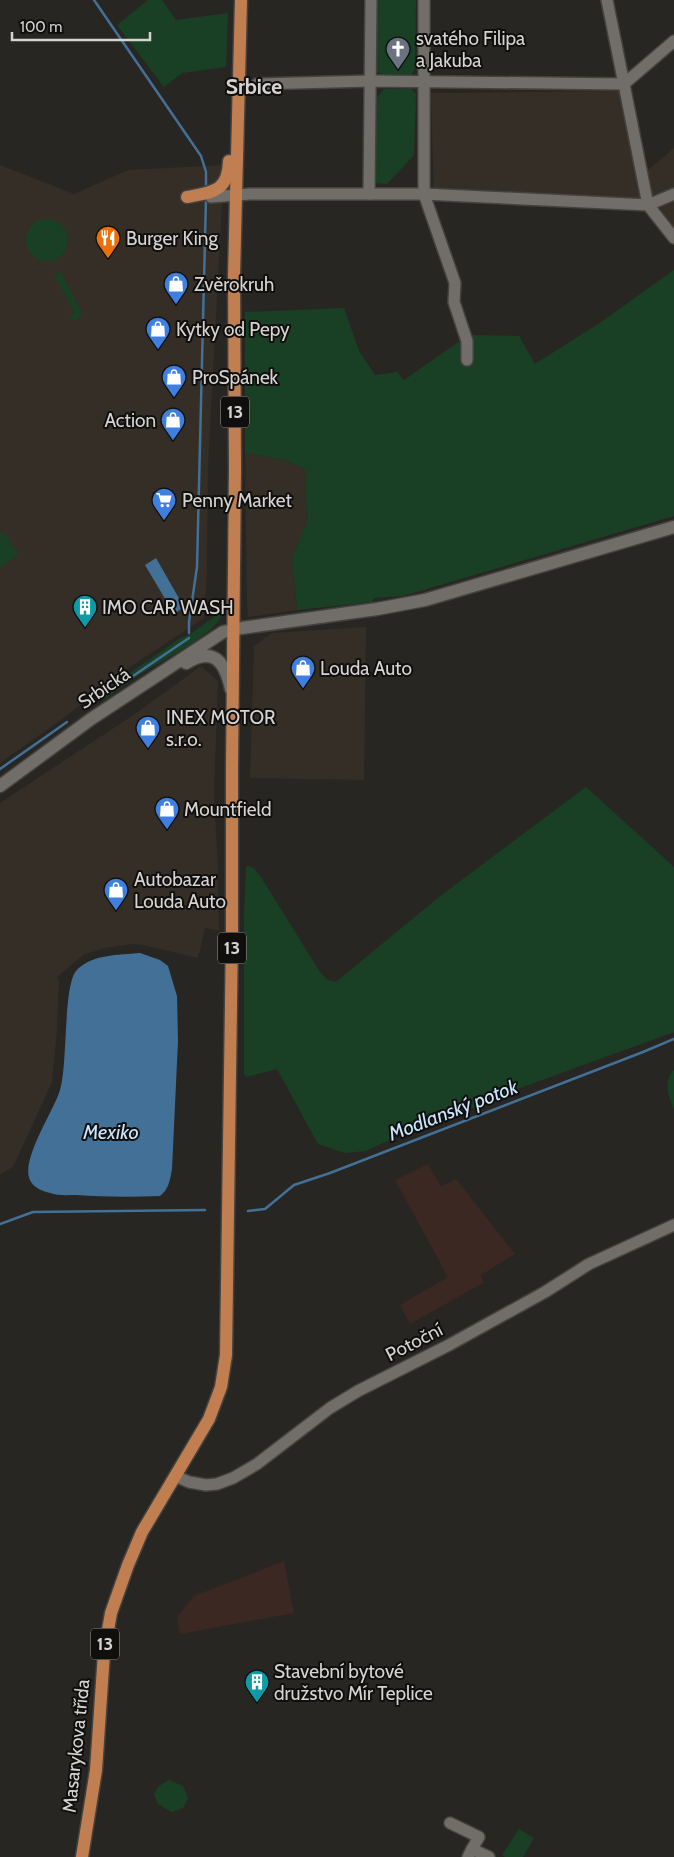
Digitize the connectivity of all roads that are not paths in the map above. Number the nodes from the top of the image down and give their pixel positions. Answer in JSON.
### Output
{"nodes":[{"id":1,"x":241,"y":0,"type":"edge"},
{"id":2,"x":371,"y":0,"type":"edge"},
{"id":3,"x":424,"y":0,"type":"edge"},
{"id":4,"x":607,"y":0,"type":"edge"},
{"id":5,"x":674,"y":41,"type":"edge"},
{"id":6,"x":239,"y":77,"type":"junction"},
{"id":7,"x":371,"y":81,"type":"junction"},
{"id":8,"x":424,"y":82,"type":"junction"},
{"id":9,"x":257,"y":84,"type":"dead end"},
{"id":10,"x":624,"y":84,"type":"junction"},
{"id":11,"x":369,"y":194,"type":"junction"},
{"id":12,"x":424,"y":194,"type":"junction"},
{"id":13,"x":674,"y":194,"type":"edge"},
{"id":14,"x":235,"y":195,"type":"junction"},
{"id":15,"x":187,"y":197,"type":"dead end"},
{"id":16,"x":211,"y":197,"type":"dead end"},
{"id":17,"x":648,"y":205,"type":"junction"},
{"id":18,"x":674,"y":238,"type":"edge"},
{"id":19,"x":467,"y":360,"type":"dead end"},
{"id":20,"x":674,"y":527,"type":"edge"},
{"id":21,"x":234,"y":629,"type":"junction"},
{"id":22,"x":156,"y":675,"type":"junction"},
{"id":23,"x":233,"y":696,"type":"junction"},
{"id":24,"x":0,"y":786,"type":"edge"},
{"id":25,"x":674,"y":1225,"type":"edge"},
{"id":26,"x":175,"y":1476,"type":"junction"},
{"id":27,"x":450,"y":1823,"type":"dead end"},
{"id":28,"x":470,"y":1853,"type":"edge"},
{"id":29,"x":82,"y":1857,"type":"edge"},
{"id":30,"x":489,"y":1857,"type":"edge"}],
"edges":[{"from":1,"to":6,"type":"main road","number":"13"},
{"from":2,"to":7,"type":"street"},
{"from":3,"to":8,"type":"street"},
{"from":4,"to":10,"type":"street"},
{"from":5,"to":10,"type":"street"},
{"from":6,"to":14,"type":"main road","number":"13"},
{"from":6,"to":15,"type":"main road"},
{"from":7,"to":8,"type":"street"},
{"from":7,"to":9,"type":"street"},
{"from":7,"to":11,"type":"street"},
{"from":8,"to":10,"type":"street"},
{"from":8,"to":12,"type":"street"},
{"from":10,"to":17,"type":"street"},
{"from":11,"to":12,"type":"street"},
{"from":11,"to":14,"type":"street"},
{"from":12,"to":17,"type":"street"},
{"from":12,"to":19,"type":"street"},
{"from":13,"to":17,"type":"street"},
{"from":14,"to":16,"type":"street"},
{"from":14,"to":21,"type":"main road","number":"13"},
{"from":17,"to":18,"type":"street"},
{"from":20,"to":21,"type":"street","name":"Srbická"},
{"from":21,"to":22,"type":"street","name":"Srbická"},
{"from":21,"to":23,"type":"main road","number":"13"},
{"from":22,"to":23,"type":"street"},
{"from":22,"to":24,"type":"street","name":"Srbická"},
{"from":23,"to":26,"type":"main road","name":"Masarykova třída","number":"13"},
{"from":25,"to":26,"type":"street","name":"Potoční"},
{"from":26,"to":29,"type":"main road","name":"Masarykova třída","number":"13"},
{"from":27,"to":28,"type":"street"},
{"from":28,"to":30,"type":"street"}]}
